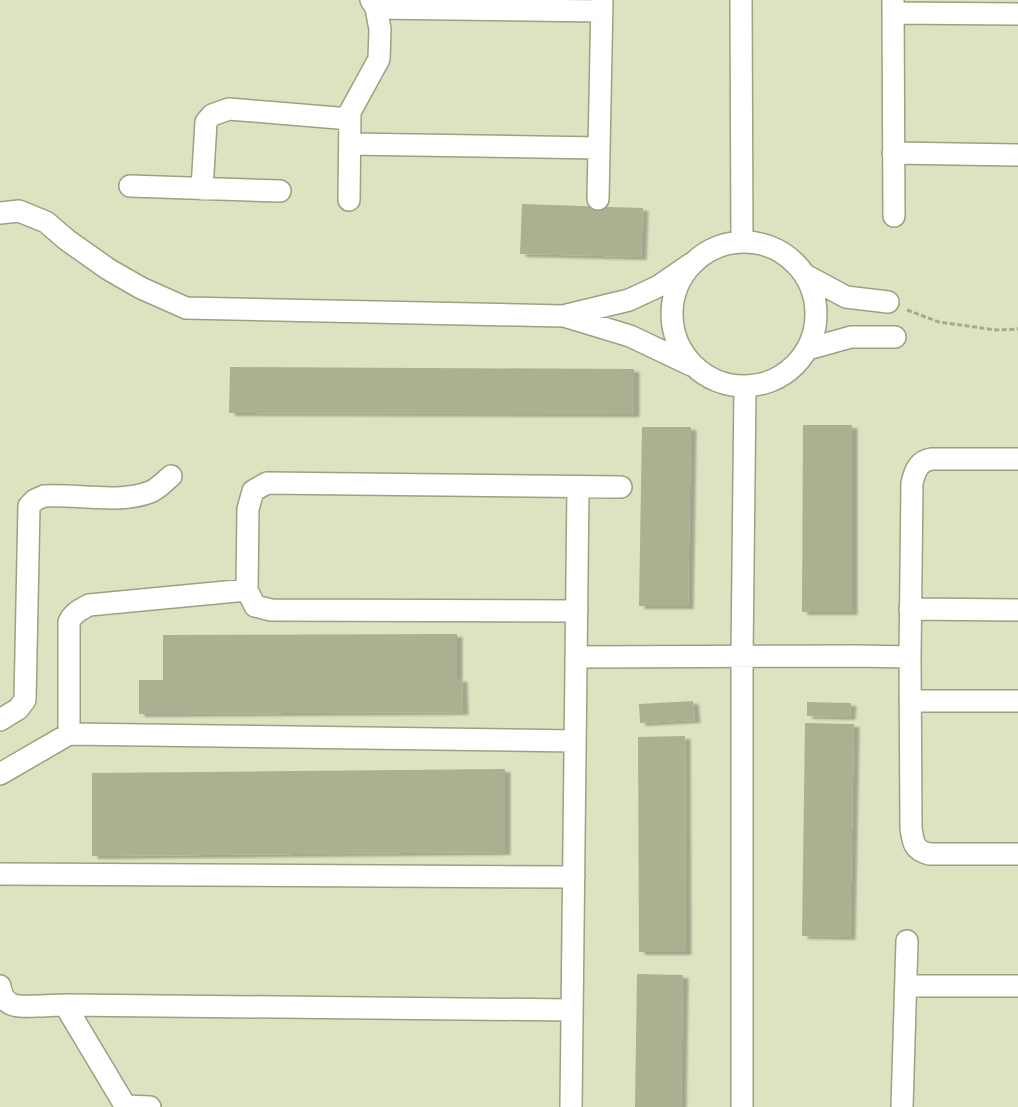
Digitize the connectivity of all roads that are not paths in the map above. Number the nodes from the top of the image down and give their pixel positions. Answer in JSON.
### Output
{"nodes":[{"id":1,"x":742,"y":0,"type":"edge"},
{"id":2,"x":374,"y":4,"type":"edge"},
{"id":3,"x":601,"y":6,"type":"edge"},
{"id":4,"x":893,"y":7,"type":"edge"},
{"id":5,"x":1018,"y":14,"type":"edge"},
{"id":6,"x":350,"y":119,"type":"junction"},
{"id":7,"x":350,"y":144,"type":"junction"},
{"id":8,"x":599,"y":148,"type":"junction"},
{"id":9,"x":893,"y":153,"type":"junction"},
{"id":10,"x":1018,"y":155,"type":"edge"},
{"id":11,"x":130,"y":186,"type":"dead end"},
{"id":12,"x":202,"y":188,"type":"junction"},
{"id":13,"x":280,"y":191,"type":"dead end"},
{"id":14,"x":598,"y":199,"type":"dead end"},
{"id":15,"x":348,"y":200,"type":"dead end"},
{"id":16,"x":0,"y":213,"type":"edge"},
{"id":17,"x":894,"y":216,"type":"dead end"},
{"id":18,"x":742,"y":241,"type":"junction"},
{"id":19,"x":691,"y":264,"type":"junction"},
{"id":20,"x":807,"y":276,"type":"junction"},
{"id":21,"x":888,"y":302,"type":"road end"},
{"id":22,"x":563,"y":316,"type":"junction"},
{"id":23,"x":895,"y":337,"type":"dead end"},
{"id":24,"x":808,"y":349,"type":"junction"},
{"id":25,"x":693,"y":366,"type":"junction"},
{"id":26,"x":745,"y":387,"type":"junction"},
{"id":27,"x":1018,"y":460,"type":"edge"},
{"id":28,"x":172,"y":476,"type":"dead end"},
{"id":29,"x":578,"y":487,"type":"junction"},
{"id":30,"x":621,"y":487,"type":"dead end"},
{"id":31,"x":247,"y":590,"type":"junction"},
{"id":32,"x":910,"y":609,"type":"junction"},
{"id":33,"x":1018,"y":610,"type":"edge"},
{"id":34,"x":577,"y":611,"type":"junction"},
{"id":35,"x":742,"y":656,"type":"junction"},
{"id":36,"x":577,"y":657,"type":"junction"},
{"id":37,"x":910,"y":657,"type":"junction"},
{"id":38,"x":910,"y":701,"type":"junction"},
{"id":39,"x":1018,"y":701,"type":"edge"},
{"id":40,"x":0,"y":720,"type":"edge"},
{"id":41,"x":69,"y":734,"type":"junction"},
{"id":42,"x":575,"y":741,"type":"junction"},
{"id":43,"x":0,"y":774,"type":"edge"},
{"id":44,"x":1018,"y":854,"type":"edge"},
{"id":45,"x":0,"y":874,"type":"edge"},
{"id":46,"x":574,"y":877,"type":"junction"},
{"id":47,"x":907,"y":941,"type":"dead end"},
{"id":48,"x":0,"y":986,"type":"edge"},
{"id":49,"x":906,"y":986,"type":"junction"},
{"id":50,"x":1018,"y":986,"type":"edge"},
{"id":51,"x":65,"y":1005,"type":"junction"},
{"id":52,"x":572,"y":1010,"type":"junction"},
{"id":53,"x":126,"y":1107,"type":"edge"},
{"id":54,"x":150,"y":1107,"type":"edge"},
{"id":55,"x":571,"y":1107,"type":"edge"},
{"id":56,"x":742,"y":1107,"type":"edge"},
{"id":57,"x":902,"y":1107,"type":"edge"}],
"edges":[{"from":1,"to":18,"type":"street"},
{"from":2,"to":3,"type":"street"},
{"from":2,"to":6,"type":"street"},
{"from":3,"to":8,"type":"street"},
{"from":4,"to":5,"type":"street"},
{"from":4,"to":9,"type":"street"},
{"from":6,"to":7,"type":"street"},
{"from":6,"to":12,"type":"street"},
{"from":7,"to":8,"type":"street"},
{"from":7,"to":15,"type":"street"},
{"from":8,"to":14,"type":"street"},
{"from":9,"to":10,"type":"street"},
{"from":9,"to":17,"type":"street"},
{"from":11,"to":12,"type":"street"},
{"from":12,"to":13,"type":"street"},
{"from":16,"to":22,"type":"street"},
{"from":18,"to":19,"type":"street"},
{"from":18,"to":20,"type":"street"},
{"from":19,"to":22,"type":"street"},
{"from":19,"to":25,"type":"street"},
{"from":20,"to":21,"type":"street"},
{"from":20,"to":24,"type":"street"},
{"from":22,"to":25,"type":"street"},
{"from":23,"to":24,"type":"street"},
{"from":24,"to":26,"type":"street"},
{"from":25,"to":26,"type":"street"},
{"from":26,"to":35,"type":"street"},
{"from":27,"to":32,"type":"street"},
{"from":28,"to":40,"type":"street"},
{"from":29,"to":30,"type":"street"},
{"from":29,"to":31,"type":"street"},
{"from":29,"to":34,"type":"street"},
{"from":31,"to":34,"type":"street"},
{"from":31,"to":41,"type":"street"},
{"from":32,"to":33,"type":"street"},
{"from":32,"to":37,"type":"street"},
{"from":34,"to":36,"type":"street"},
{"from":35,"to":36,"type":"street"},
{"from":35,"to":37,"type":"street"},
{"from":35,"to":56,"type":"street"},
{"from":36,"to":42,"type":"street"},
{"from":37,"to":38,"type":"street"},
{"from":38,"to":39,"type":"street"},
{"from":38,"to":44,"type":"street"},
{"from":41,"to":42,"type":"street"},
{"from":41,"to":43,"type":"street"},
{"from":42,"to":46,"type":"street"},
{"from":45,"to":46,"type":"street"},
{"from":46,"to":52,"type":"street"},
{"from":47,"to":49,"type":"street"},
{"from":48,"to":51,"type":"street"},
{"from":49,"to":50,"type":"street"},
{"from":49,"to":57,"type":"street"},
{"from":51,"to":52,"type":"street"},
{"from":51,"to":53,"type":"street"},
{"from":52,"to":55,"type":"street"},
{"from":53,"to":54,"type":"street"}]}
